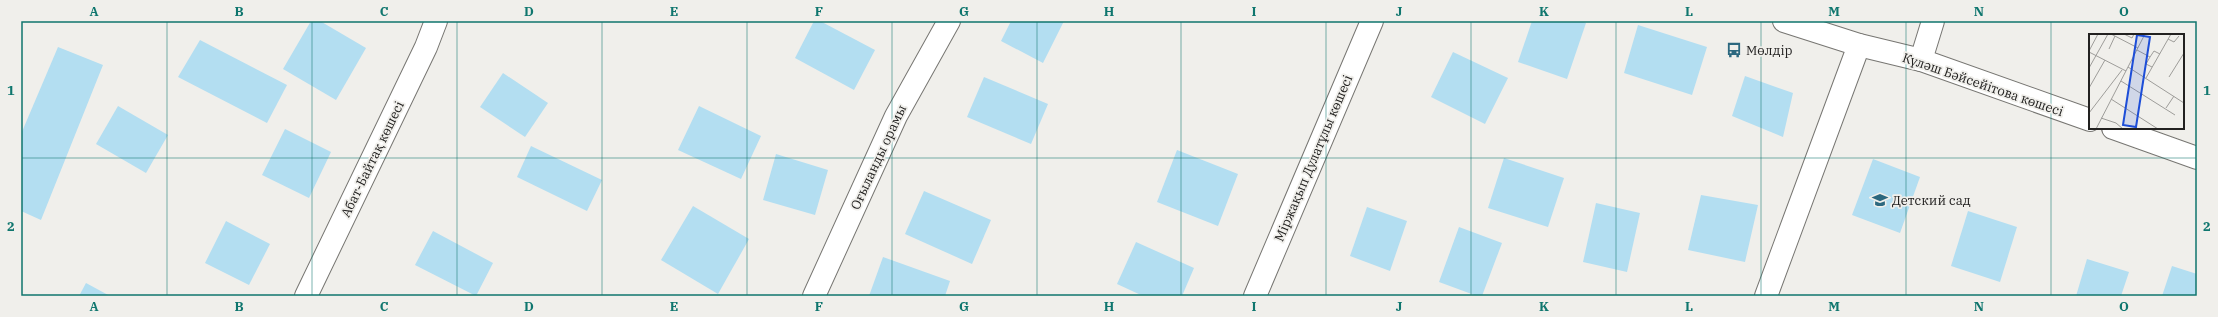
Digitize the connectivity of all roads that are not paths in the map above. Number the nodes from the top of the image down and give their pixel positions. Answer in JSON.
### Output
{"nodes":[{"id":1,"x":436,"y":21,"type":"edge"},
{"id":2,"x":949,"y":21,"type":"edge"},
{"id":3,"x":1372,"y":21,"type":"edge"},
{"id":4,"x":1784,"y":21,"type":"edge"},
{"id":5,"x":1933,"y":21,"type":"edge"},
{"id":6,"x":1859,"y":45,"type":"junction"},
{"id":7,"x":1921,"y":60,"type":"junction"},
{"id":8,"x":2089,"y":120,"type":"edge"},
{"id":9,"x":2116,"y":129,"type":"edge"},
{"id":10,"x":2197,"y":158,"type":"edge"},
{"id":11,"x":306,"y":296,"type":"edge"},
{"id":12,"x":814,"y":296,"type":"edge"},
{"id":13,"x":1255,"y":296,"type":"edge"},
{"id":14,"x":1766,"y":296,"type":"edge"}],
"edges":[{"from":1,"to":11,"type":"street","name":"Абат-Байтақ көшесі"},
{"from":2,"to":12,"type":"street","name":"Оғыланды орамы"},
{"from":3,"to":13,"type":"street","name":"Міржақып Дулатұлы көшесі"},
{"from":4,"to":6,"type":"street","name":"Күләш Бәйсейітова көшесі"},
{"from":5,"to":7,"type":"street"},
{"from":6,"to":7,"type":"street","name":"Күләш Бәйсейітова көшесі"},
{"from":6,"to":14,"type":"street"},
{"from":7,"to":8,"type":"street","name":"Күләш Бәйсейітова көшесі"},
{"from":9,"to":10,"type":"street"}]}
